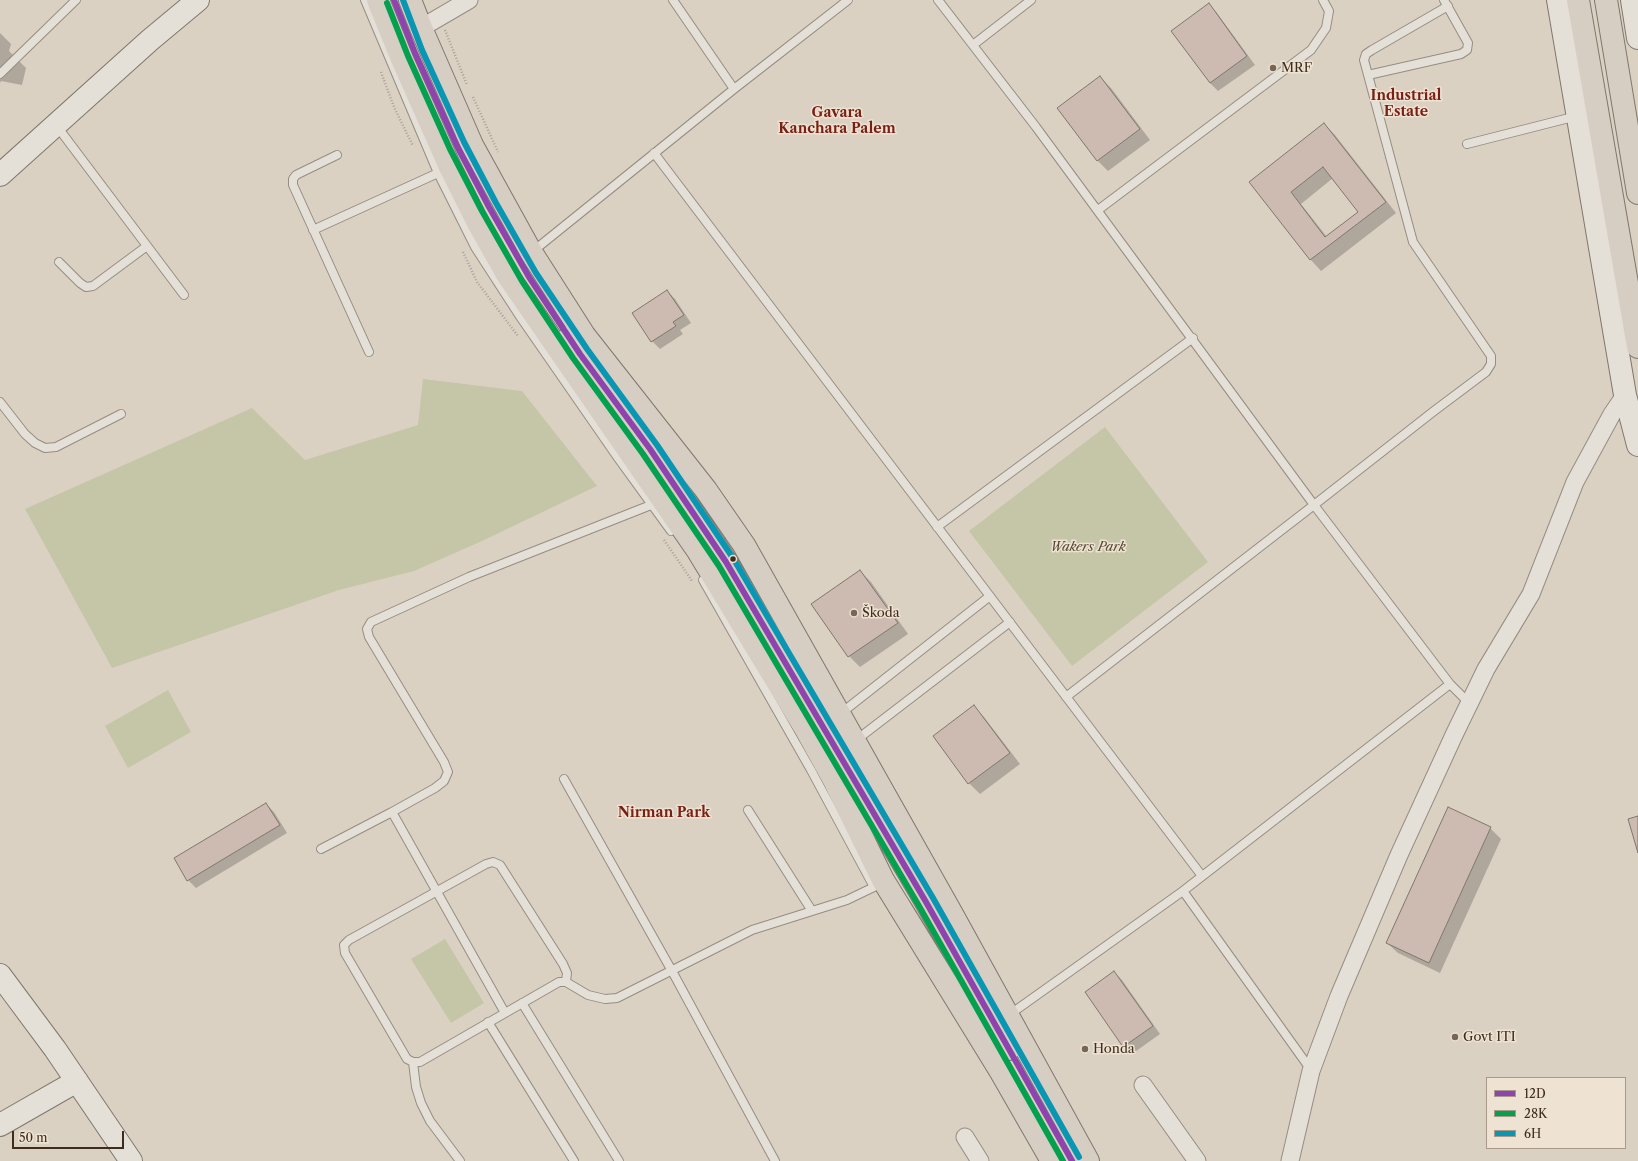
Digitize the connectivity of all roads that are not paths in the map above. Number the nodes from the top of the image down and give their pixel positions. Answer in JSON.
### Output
{"nodes":[{"id":1,"x":76,"y":0,"type":"edge"},
{"id":2,"x":198,"y":0,"type":"edge"},
{"id":3,"x":365,"y":0,"type":"edge"},
{"id":4,"x":378,"y":0,"type":"edge"},
{"id":5,"x":394,"y":0,"type":"edge"},
{"id":6,"x":410,"y":0,"type":"edge"},
{"id":7,"x":469,"y":0,"type":"edge"},
{"id":8,"x":673,"y":0,"type":"edge"},
{"id":9,"x":848,"y":0,"type":"edge"},
{"id":10,"x":938,"y":0,"type":"edge"},
{"id":11,"x":1031,"y":0,"type":"edge"},
{"id":12,"x":1323,"y":0,"type":"edge"},
{"id":13,"x":1558,"y":0,"type":"edge"},
{"id":14,"x":1578,"y":0,"type":"edge"},
{"id":15,"x":1606,"y":0,"type":"edge"},
{"id":16,"x":1632,"y":0,"type":"edge"},
{"id":17,"x":1446,"y":3,"type":"edge"},
{"id":18,"x":421,"y":28,"type":"junction"},
{"id":19,"x":1638,"y":38,"type":"edge"},
{"id":20,"x":973,"y":45,"type":"junction"},
{"id":21,"x":0,"y":74,"type":"edge"},
{"id":22,"x":1368,"y":75,"type":"junction"},
{"id":23,"x":734,"y":90,"type":"junction"},
{"id":24,"x":1578,"y":116,"type":"junction"},
{"id":25,"x":56,"y":124,"type":"junction"},
{"id":26,"x":1467,"y":144,"type":"dead end"},
{"id":27,"x":654,"y":153,"type":"junction"},
{"id":28,"x":336,"y":155,"type":"dead end"},
{"id":29,"x":438,"y":173,"type":"junction"},
{"id":30,"x":0,"y":175,"type":"edge"},
{"id":31,"x":1638,"y":194,"type":"edge"},
{"id":32,"x":1098,"y":210,"type":"junction"},
{"id":33,"x":313,"y":230,"type":"junction"},
{"id":34,"x":147,"y":246,"type":"junction"},
{"id":35,"x":531,"y":252,"type":"junction"},
{"id":36,"x":59,"y":262,"type":"dead end"},
{"id":37,"x":184,"y":295,"type":"dead end"},
{"id":38,"x":1193,"y":338,"type":"junction"},
{"id":39,"x":1638,"y":347,"type":"edge"},
{"id":40,"x":369,"y":352,"type":"dead end"},
{"id":41,"x":1625,"y":395,"type":"junction"},
{"id":42,"x":0,"y":402,"type":"edge"},
{"id":43,"x":121,"y":414,"type":"dead end"},
{"id":44,"x":1638,"y":445,"type":"edge"},
{"id":45,"x":657,"y":503,"type":"junction"},
{"id":46,"x":1314,"y":505,"type":"junction"},
{"id":47,"x":937,"y":527,"type":"junction"},
{"id":48,"x":677,"y":540,"type":"dead end"},
{"id":49,"x":698,"y":571,"type":"dead end"},
{"id":50,"x":990,"y":596,"type":"junction"},
{"id":51,"x":1010,"y":622,"type":"junction"},
{"id":52,"x":1450,"y":684,"type":"junction"},
{"id":53,"x":1066,"y":697,"type":"junction"},
{"id":54,"x":1469,"y":703,"type":"junction"},
{"id":55,"x":816,"y":730,"type":"junction"},
{"id":56,"x":832,"y":756,"type":"junction"},
{"id":57,"x":564,"y":779,"type":"dead end"},
{"id":58,"x":748,"y":810,"type":"dead end"},
{"id":59,"x":392,"y":812,"type":"junction"},
{"id":60,"x":321,"y":849,"type":"dead end"},
{"id":61,"x":1202,"y":876,"type":"junction"},
{"id":62,"x":436,"y":891,"type":"junction"},
{"id":63,"x":1183,"y":891,"type":"junction"},
{"id":64,"x":812,"y":911,"type":"junction"},
{"id":65,"x":672,"y":971,"type":"junction"},
{"id":66,"x":0,"y":975,"type":"edge"},
{"id":67,"x":566,"y":982,"type":"junction"},
{"id":68,"x":522,"y":1003,"type":"junction"},
{"id":69,"x":505,"y":1013,"type":"junction"},
{"id":70,"x":1008,"y":1016,"type":"junction"},
{"id":71,"x":488,"y":1022,"type":"junction"},
{"id":72,"x":413,"y":1062,"type":"junction"},
{"id":73,"x":1311,"y":1070,"type":"junction"},
{"id":74,"x":77,"y":1081,"type":"junction"},
{"id":75,"x":1143,"y":1085,"type":"dead end"},
{"id":76,"x":0,"y":1125,"type":"edge"},
{"id":77,"x":965,"y":1137,"type":"dead end"},
{"id":78,"x":131,"y":1161,"type":"edge"},
{"id":79,"x":460,"y":1161,"type":"edge"},
{"id":80,"x":574,"y":1161,"type":"edge"},
{"id":81,"x":619,"y":1161,"type":"edge"},
{"id":82,"x":775,"y":1161,"type":"edge"},
{"id":83,"x":980,"y":1161,"type":"edge"},
{"id":84,"x":1052,"y":1161,"type":"edge"},
{"id":85,"x":1072,"y":1161,"type":"edge"},
{"id":86,"x":1088,"y":1161,"type":"edge"},
{"id":87,"x":1197,"y":1161,"type":"edge"},
{"id":88,"x":1290,"y":1161,"type":"edge"}],
"edges":[{"from":1,"to":21,"type":"lane"},
{"from":2,"to":25,"type":"street"},
{"from":3,"to":29,"type":"lane"},
{"from":4,"to":45,"type":"main road"},
{"from":5,"to":55,"type":"main road"},
{"from":6,"to":18,"type":"main road"},
{"from":7,"to":18,"type":"street"},
{"from":8,"to":23,"type":"lane"},
{"from":9,"to":23,"type":"lane"},
{"from":10,"to":20,"type":"lane"},
{"from":11,"to":20,"type":"lane"},
{"from":12,"to":32,"type":"lane"},
{"from":13,"to":24,"type":"street"},
{"from":14,"to":39,"type":"main road"},
{"from":15,"to":31,"type":"main road"},
{"from":16,"to":19,"type":"street"},
{"from":17,"to":22,"type":"lane"},
{"from":17,"to":22,"type":"lane"},
{"from":18,"to":35,"type":"main road"},
{"from":20,"to":32,"type":"lane"},
{"from":22,"to":46,"type":"lane"},
{"from":23,"to":27,"type":"lane"},
{"from":24,"to":26,"type":"lane"},
{"from":24,"to":41,"type":"street"},
{"from":25,"to":30,"type":"street"},
{"from":25,"to":34,"type":"lane"},
{"from":27,"to":35,"type":"lane"},
{"from":27,"to":47,"type":"lane"},
{"from":28,"to":33,"type":"lane"},
{"from":29,"to":33,"type":"lane"},
{"from":29,"to":45,"type":"lane"},
{"from":32,"to":38,"type":"lane"},
{"from":33,"to":40,"type":"lane"},
{"from":34,"to":36,"type":"lane"},
{"from":34,"to":37,"type":"lane"},
{"from":35,"to":55,"type":"main road"},
{"from":38,"to":46,"type":"lane"},
{"from":38,"to":47,"type":"lane"},
{"from":41,"to":44,"type":"street"},
{"from":41,"to":54,"type":"street"},
{"from":42,"to":43,"type":"lane"},
{"from":45,"to":48,"type":"lane"},
{"from":45,"to":55,"type":"main road"},
{"from":45,"to":59,"type":"lane"},
{"from":46,"to":52,"type":"lane"},
{"from":46,"to":53,"type":"lane"},
{"from":47,"to":50,"type":"lane"},
{"from":49,"to":55,"type":"lane"},
{"from":50,"to":51,"type":"lane"},
{"from":50,"to":55,"type":"lane"},
{"from":51,"to":53,"type":"lane"},
{"from":51,"to":56,"type":"lane"},
{"from":52,"to":54,"type":"lane"},
{"from":52,"to":61,"type":"lane"},
{"from":53,"to":61,"type":"lane"},
{"from":54,"to":73,"type":"street"},
{"from":55,"to":56,"type":"main road"},
{"from":55,"to":56,"type":"main road"},
{"from":56,"to":64,"type":"lane"},
{"from":56,"to":70,"type":"main road"},
{"from":56,"to":84,"type":"main road"},
{"from":56,"to":85,"type":"main road"},
{"from":57,"to":65,"type":"lane"},
{"from":58,"to":64,"type":"lane"},
{"from":59,"to":60,"type":"lane"},
{"from":59,"to":62,"type":"lane"},
{"from":61,"to":63,"type":"lane"},
{"from":62,"to":67,"type":"lane"},
{"from":62,"to":69,"type":"lane"},
{"from":62,"to":72,"type":"lane"},
{"from":63,"to":70,"type":"lane"},
{"from":63,"to":73,"type":"lane"},
{"from":64,"to":65,"type":"lane"},
{"from":65,"to":67,"type":"lane"},
{"from":65,"to":82,"type":"lane"},
{"from":66,"to":74,"type":"street"},
{"from":67,"to":68,"type":"lane"},
{"from":68,"to":69,"type":"lane"},
{"from":68,"to":81,"type":"lane"},
{"from":69,"to":71,"type":"lane"},
{"from":70,"to":86,"type":"main road"},
{"from":71,"to":72,"type":"lane"},
{"from":71,"to":80,"type":"lane"},
{"from":72,"to":79,"type":"lane"},
{"from":73,"to":88,"type":"street"},
{"from":74,"to":76,"type":"street"},
{"from":74,"to":78,"type":"street"},
{"from":75,"to":87,"type":"street"},
{"from":77,"to":83,"type":"street"}]}
